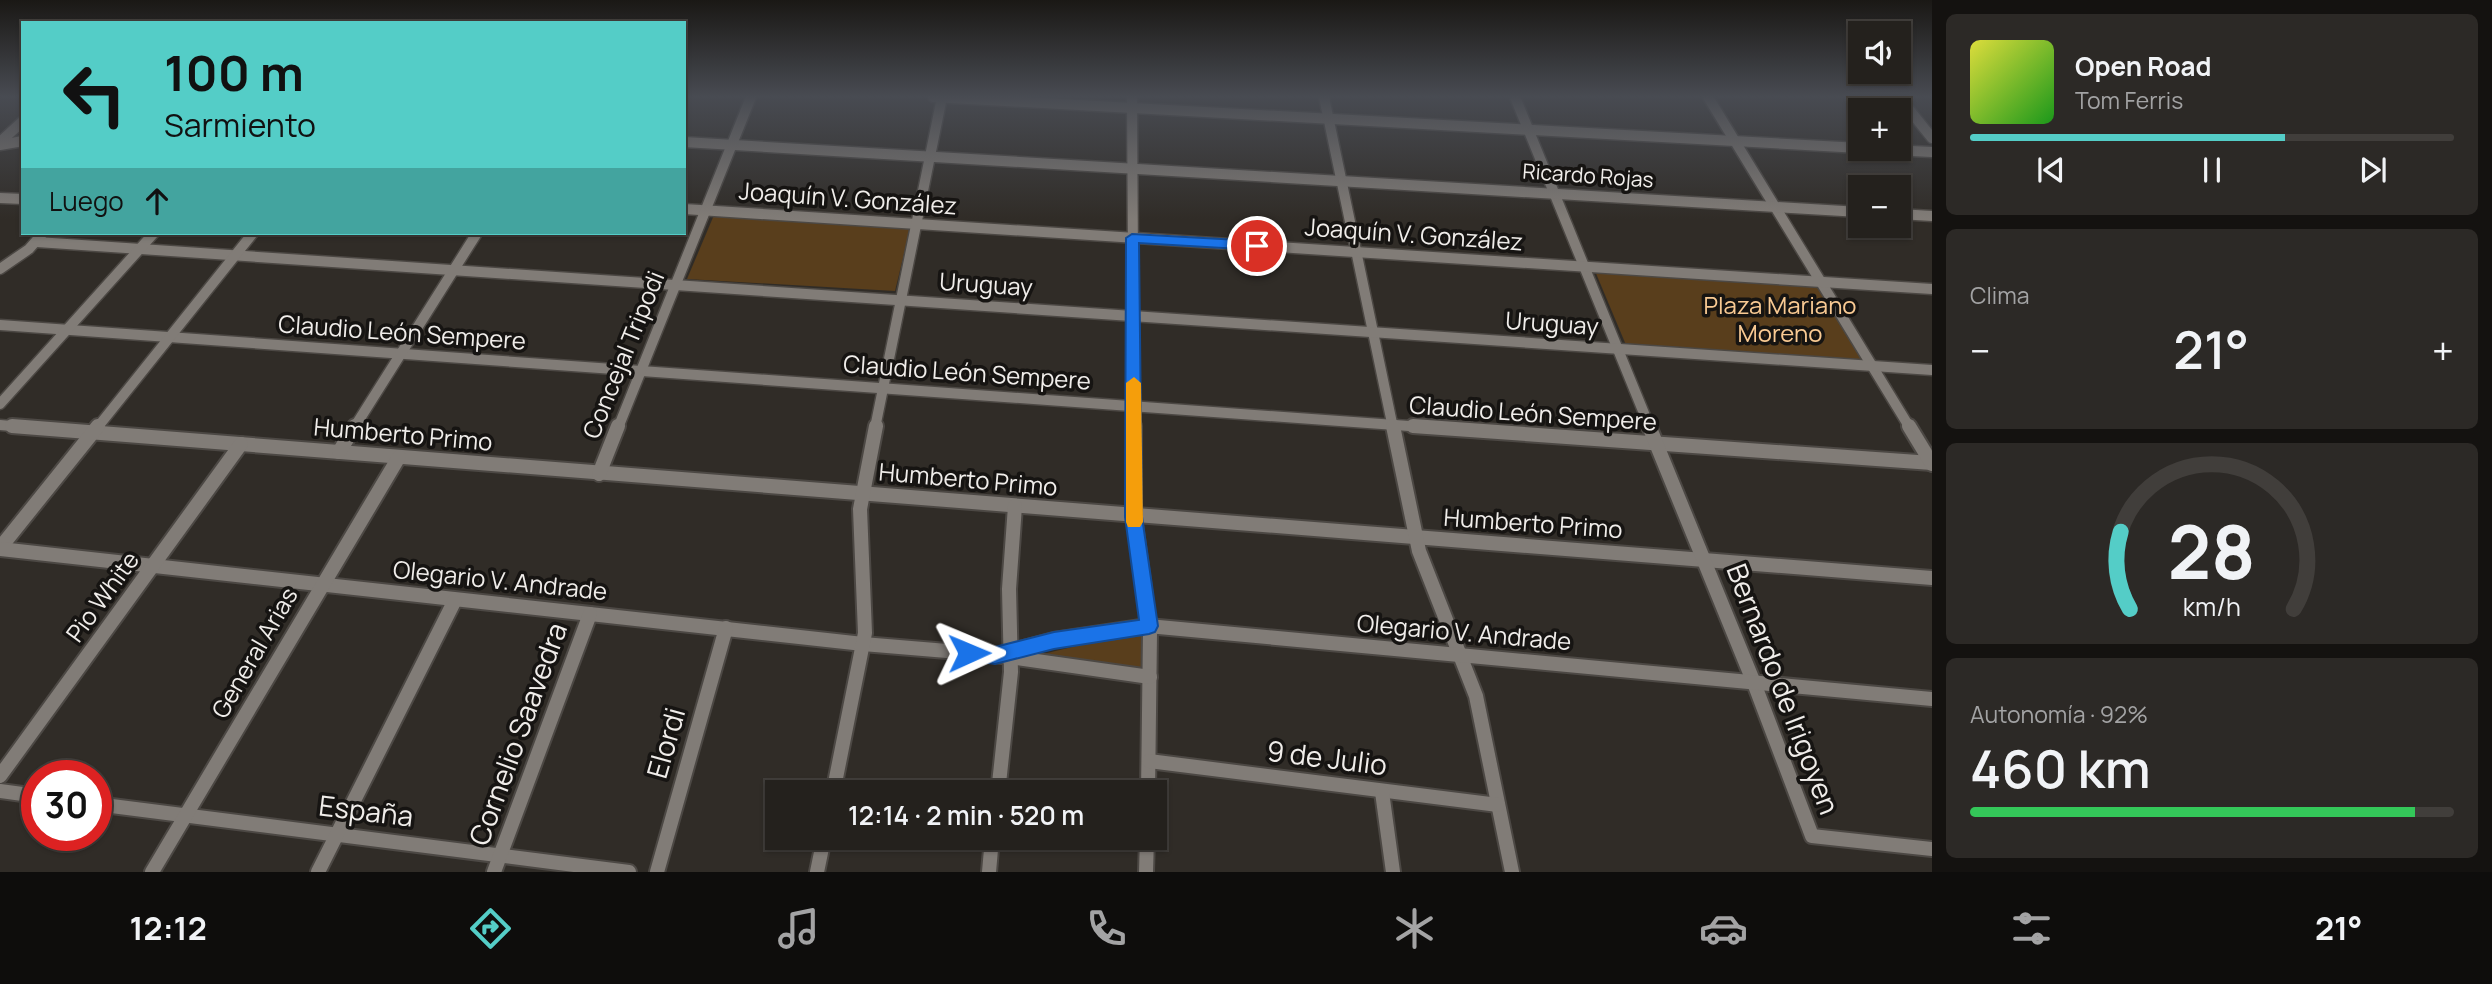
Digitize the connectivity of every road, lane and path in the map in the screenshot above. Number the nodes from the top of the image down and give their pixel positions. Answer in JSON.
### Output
{"nodes":[{"id":1,"x":734,"y":138,"type":"edge"},
{"id":2,"x":934,"y":138,"type":"edge"},
{"id":3,"x":1133,"y":138,"type":"edge"},
{"id":4,"x":1333,"y":138,"type":"edge"},
{"id":5,"x":1532,"y":138,"type":"edge"},
{"id":6,"x":1673,"y":138,"type":"edge"},
{"id":7,"x":1733,"y":138,"type":"edge"},
{"id":8,"x":21,"y":141,"type":"edge"},
{"id":9,"x":1735,"y":141,"type":"junction"},
{"id":10,"x":686,"y":142,"type":"edge"},
{"id":11,"x":0,"y":144,"type":"edge"},
{"id":12,"x":731,"y":145,"type":"junction"},
{"id":13,"x":1848,"y":147,"type":"edge"},
{"id":14,"x":1911,"y":151,"type":"edge"},
{"id":15,"x":1932,"y":152,"type":"edge"},
{"id":16,"x":930,"y":156,"type":"junction"},
{"id":17,"x":1134,"y":168,"type":"junction"},
{"id":18,"x":1342,"y":181,"type":"junction"},
{"id":19,"x":1556,"y":194,"type":"junction"},
{"id":20,"x":0,"y":198,"type":"edge"},
{"id":21,"x":21,"y":199,"type":"edge"},
{"id":22,"x":1773,"y":206,"type":"junction"},
{"id":23,"x":686,"y":209,"type":"edge"},
{"id":24,"x":704,"y":210,"type":"junction"},
{"id":25,"x":1848,"y":211,"type":"edge"},
{"id":26,"x":1911,"y":215,"type":"edge"},
{"id":27,"x":1932,"y":216,"type":"edge"},
{"id":28,"x":918,"y":224,"type":"junction"},
{"id":29,"x":152,"y":235,"type":"edge"},
{"id":30,"x":251,"y":235,"type":"edge"},
{"id":31,"x":476,"y":235,"type":"edge"},
{"id":32,"x":40,"y":237,"type":"edge"},
{"id":33,"x":1132,"y":238,"type":"junction"},
{"id":34,"x":140,"y":249,"type":"junction"},
{"id":35,"x":1357,"y":252,"type":"junction"},
{"id":36,"x":235,"y":256,"type":"junction"},
{"id":37,"x":1585,"y":268,"type":"junction"},
{"id":38,"x":0,"y":269,"type":"edge"},
{"id":39,"x":454,"y":271,"type":"junction"},
{"id":40,"x":1821,"y":282,"type":"junction"},
{"id":41,"x":675,"y":284,"type":"junction"},
{"id":42,"x":1932,"y":289,"type":"edge"},
{"id":43,"x":902,"y":300,"type":"junction"},
{"id":44,"x":1135,"y":316,"type":"junction"},
{"id":45,"x":0,"y":325,"type":"edge"},
{"id":46,"x":67,"y":330,"type":"junction"},
{"id":47,"x":1373,"y":333,"type":"junction"},
{"id":48,"x":168,"y":338,"type":"junction"},
{"id":49,"x":1619,"y":349,"type":"junction"},
{"id":50,"x":402,"y":354,"type":"junction"},
{"id":51,"x":1872,"y":366,"type":"junction"},
{"id":52,"x":640,"y":370,"type":"junction"},
{"id":53,"x":1932,"y":370,"type":"edge"},
{"id":54,"x":884,"y":389,"type":"junction"},
{"id":55,"x":0,"y":404,"type":"edge"},
{"id":56,"x":1134,"y":406,"type":"junction"},
{"id":57,"x":0,"y":425,"type":"edge"},
{"id":58,"x":1393,"y":425,"type":"junction"},
{"id":59,"x":94,"y":433,"type":"junction"},
{"id":60,"x":1657,"y":443,"type":"junction"},
{"id":61,"x":241,"y":444,"type":"junction"},
{"id":62,"x":339,"y":452,"type":"junction"},
{"id":63,"x":399,"y":457,"type":"junction"},
{"id":64,"x":1932,"y":464,"type":"edge"},
{"id":65,"x":599,"y":474,"type":"junction"},
{"id":66,"x":862,"y":494,"type":"junction"},
{"id":67,"x":1015,"y":506,"type":"junction"},
{"id":68,"x":1134,"y":517,"type":"junction"},
{"id":69,"x":1416,"y":538,"type":"junction"},
{"id":70,"x":0,"y":549,"type":"edge"},
{"id":71,"x":1705,"y":560,"type":"junction"},
{"id":72,"x":154,"y":565,"type":"junction"},
{"id":73,"x":1932,"y":579,"type":"edge"},
{"id":74,"x":322,"y":584,"type":"junction"},
{"id":75,"x":455,"y":600,"type":"junction"},
{"id":76,"x":590,"y":614,"type":"junction"},
{"id":77,"x":1149,"y":626,"type":"junction"},
{"id":78,"x":726,"y":628,"type":"junction"},
{"id":79,"x":863,"y":644,"type":"junction"},
{"id":80,"x":1011,"y":654,"type":"junction"},
{"id":81,"x":1460,"y":655,"type":"junction"},
{"id":82,"x":1150,"y":677,"type":"junction"},
{"id":83,"x":1754,"y":682,"type":"junction"},
{"id":84,"x":1932,"y":699,"type":"edge"},
{"id":85,"x":1149,"y":761,"type":"junction"},
{"id":86,"x":0,"y":776,"type":"edge"},
{"id":87,"x":836,"y":780,"type":"edge"},
{"id":88,"x":999,"y":780,"type":"edge"},
{"id":89,"x":1148,"y":780,"type":"edge"},
{"id":90,"x":0,"y":791,"type":"edge"},
{"id":91,"x":1382,"y":792,"type":"junction"},
{"id":92,"x":21,"y":794,"type":"edge"},
{"id":93,"x":1498,"y":805,"type":"junction"},
{"id":94,"x":112,"y":806,"type":"edge"},
{"id":95,"x":186,"y":816,"type":"junction"},
{"id":96,"x":337,"y":834,"type":"junction"},
{"id":97,"x":1812,"y":836,"type":"joint"},
{"id":98,"x":1932,"y":849,"type":"edge"},
{"id":99,"x":822,"y":850,"type":"edge"},
{"id":100,"x":991,"y":850,"type":"edge"},
{"id":101,"x":1147,"y":850,"type":"edge"},
{"id":102,"x":501,"y":855,"type":"junction"},
{"id":103,"x":152,"y":872,"type":"edge"},
{"id":104,"x":318,"y":872,"type":"edge"},
{"id":105,"x":494,"y":872,"type":"edge"},
{"id":106,"x":629,"y":872,"type":"edge"},
{"id":107,"x":657,"y":872,"type":"edge"},
{"id":108,"x":817,"y":872,"type":"edge"},
{"id":109,"x":989,"y":872,"type":"edge"},
{"id":110,"x":1146,"y":872,"type":"edge"},
{"id":111,"x":1393,"y":872,"type":"edge"},
{"id":112,"x":1512,"y":872,"type":"edge"}],
"edges":[{"from":1,"to":12,"type":"street","name":"Concejal Tripodi"},
{"from":2,"to":16,"type":"street"},
{"from":3,"to":17,"type":"street"},
{"from":4,"to":18,"type":"street"},
{"from":5,"to":19,"type":"street","name":"Bernardo de Irigoyen"},
{"from":6,"to":9,"type":"street"},
{"from":7,"to":9,"type":"street"},
{"from":8,"to":11,"type":"street"},
{"from":9,"to":13,"type":"street"},
{"from":9,"to":22,"type":"street"},
{"from":10,"to":12,"type":"street","name":"Ricardo Rojas"},
{"from":12,"to":16,"type":"street","name":"Ricardo Rojas"},
{"from":12,"to":24,"type":"street","name":"Concejal Tripodi"},
{"from":14,"to":15,"type":"street"},
{"from":16,"to":17,"type":"street","name":"Ricardo Rojas"},
{"from":16,"to":28,"type":"street"},
{"from":17,"to":18,"type":"street","name":"Ricardo Rojas"},
{"from":17,"to":33,"type":"street"},
{"from":18,"to":19,"type":"street","name":"Ricardo Rojas"},
{"from":18,"to":35,"type":"street"},
{"from":19,"to":22,"type":"street","name":"Ricardo Rojas"},
{"from":19,"to":37,"type":"street","name":"Bernardo de Irigoyen"},
{"from":20,"to":21,"type":"street"},
{"from":22,"to":25,"type":"street","name":"Ricardo Rojas"},
{"from":22,"to":40,"type":"street"},
{"from":23,"to":24,"type":"street","name":"Joaquín V. González"},
{"from":24,"to":28,"type":"street","name":"Joaquín V. González"},
{"from":24,"to":41,"type":"street","name":"Concejal Tripodi"},
{"from":26,"to":27,"type":"street"},
{"from":28,"to":33,"type":"street","name":"Joaquín V. González"},
{"from":28,"to":43,"type":"street"},
{"from":29,"to":34,"type":"street"},
{"from":30,"to":36,"type":"street"},
{"from":31,"to":39,"type":"street"},
{"from":32,"to":34,"type":"street","name":"Uruguay"},
{"from":32,"to":38,"type":"street"},
{"from":33,"to":35,"type":"street","name":"Joaquín V. González"},
{"from":33,"to":44,"type":"street"},
{"from":34,"to":36,"type":"street","name":"Uruguay"},
{"from":34,"to":46,"type":"street"},
{"from":35,"to":37,"type":"street","name":"Joaquín V. González"},
{"from":35,"to":47,"type":"street"},
{"from":36,"to":39,"type":"street","name":"Uruguay"},
{"from":36,"to":48,"type":"street"},
{"from":37,"to":40,"type":"street","name":"Joaquín V. González"},
{"from":37,"to":49,"type":"street","name":"Bernardo de Irigoyen"},
{"from":39,"to":41,"type":"street","name":"Uruguay"},
{"from":39,"to":50,"type":"street"},
{"from":40,"to":42,"type":"street","name":"Joaquín V. González"},
{"from":40,"to":51,"type":"street"},
{"from":41,"to":43,"type":"street","name":"Uruguay"},
{"from":41,"to":52,"type":"street","name":"Concejal Tripodi"},
{"from":43,"to":44,"type":"street","name":"Uruguay"},
{"from":43,"to":54,"type":"street"},
{"from":44,"to":47,"type":"street","name":"Uruguay"},
{"from":44,"to":56,"type":"street"},
{"from":45,"to":46,"type":"street","name":"Claudio León Sempere"},
{"from":46,"to":48,"type":"street","name":"Claudio León Sempere"},
{"from":46,"to":55,"type":"street"},
{"from":47,"to":49,"type":"street","name":"Uruguay"},
{"from":47,"to":58,"type":"street"},
{"from":48,"to":50,"type":"street","name":"Claudio León Sempere"},
{"from":48,"to":59,"type":"street"},
{"from":49,"to":51,"type":"street","name":"Uruguay"},
{"from":49,"to":60,"type":"street","name":"Bernardo de Irigoyen"},
{"from":50,"to":52,"type":"street","name":"Claudio León Sempere"},
{"from":50,"to":62,"type":"street"},
{"from":51,"to":53,"type":"street","name":"Uruguay"},
{"from":51,"to":64,"type":"street"},
{"from":52,"to":54,"type":"street","name":"Claudio León Sempere"},
{"from":52,"to":65,"type":"street","name":"Concejal Tripodi"},
{"from":54,"to":56,"type":"street","name":"Claudio León Sempere"},
{"from":54,"to":66,"type":"street"},
{"from":56,"to":58,"type":"street","name":"Claudio León Sempere"},
{"from":56,"to":68,"type":"street"},
{"from":57,"to":59,"type":"street","name":"Humberto Primo"},
{"from":58,"to":60,"type":"street","name":"Claudio León Sempere"},
{"from":58,"to":69,"type":"street"},
{"from":59,"to":61,"type":"street","name":"Humberto Primo"},
{"from":59,"to":70,"type":"street"},
{"from":60,"to":64,"type":"street","name":"Claudio León Sempere"},
{"from":60,"to":71,"type":"street","name":"Bernardo de Irigoyen"},
{"from":61,"to":62,"type":"street","name":"Humberto Primo"},
{"from":61,"to":72,"type":"street","name":"Pio White"},
{"from":62,"to":63,"type":"street","name":"Humberto Primo"},
{"from":63,"to":65,"type":"street","name":"Humberto Primo"},
{"from":63,"to":74,"type":"street","name":"General Arias"},
{"from":65,"to":66,"type":"street","name":"Humberto Primo"},
{"from":66,"to":67,"type":"street","name":"Humberto Primo"},
{"from":66,"to":79,"type":"street"},
{"from":67,"to":68,"type":"street","name":"Humberto Primo"},
{"from":67,"to":80,"type":"street"},
{"from":68,"to":69,"type":"street","name":"Humberto Primo"},
{"from":68,"to":77,"type":"street"},
{"from":69,"to":71,"type":"street","name":"Humberto Primo"},
{"from":69,"to":81,"type":"street"},
{"from":70,"to":72,"type":"street","name":"Olegario V. Andrade"},
{"from":71,"to":73,"type":"street","name":"Humberto Primo"},
{"from":71,"to":83,"type":"street","name":"Bernardo de Irigoyen"},
{"from":72,"to":74,"type":"street","name":"Olegario V. Andrade"},
{"from":72,"to":86,"type":"street","name":"Pio White"},
{"from":74,"to":75,"type":"street","name":"Olegario V. Andrade"},
{"from":74,"to":95,"type":"street","name":"General Arias"},
{"from":75,"to":76,"type":"street","name":"Olegario V. Andrade"},
{"from":75,"to":96,"type":"street"},
{"from":76,"to":78,"type":"street","name":"Olegario V. Andrade"},
{"from":76,"to":102,"type":"street","name":"Cornelio Saavedra"},
{"from":77,"to":80,"type":"street","name":"Olegario V. Andrade"},
{"from":77,"to":81,"type":"street","name":"Olegario V. Andrade"},
{"from":77,"to":82,"type":"street"},
{"from":78,"to":79,"type":"street","name":"Olegario V. Andrade"},
{"from":78,"to":107,"type":"street","name":"Elordi"},
{"from":79,"to":80,"type":"street","name":"Olegario V. Andrade"},
{"from":79,"to":87,"type":"street"},
{"from":80,"to":82,"type":"street","name":"Olegario V. Andrade"},
{"from":80,"to":88,"type":"street"},
{"from":81,"to":83,"type":"street","name":"Olegario V. Andrade"},
{"from":81,"to":93,"type":"street"},
{"from":82,"to":85,"type":"street"},
{"from":83,"to":84,"type":"street","name":"Olegario V. Andrade"},
{"from":83,"to":97,"type":"street","name":"Bernardo de Irigoyen"},
{"from":85,"to":89,"type":"street"},
{"from":85,"to":91,"type":"street","name":"9 de Julio"},
{"from":90,"to":92,"type":"street"},
{"from":91,"to":93,"type":"street","name":"9 de Julio"},
{"from":91,"to":111,"type":"street"},
{"from":93,"to":112,"type":"street"},
{"from":94,"to":95,"type":"street","name":"España"},
{"from":95,"to":96,"type":"street","name":"España"},
{"from":95,"to":103,"type":"street","name":"General Arias"},
{"from":96,"to":102,"type":"street","name":"España"},
{"from":96,"to":104,"type":"street"},
{"from":97,"to":98,"type":"street"},
{"from":99,"to":108,"type":"street"},
{"from":100,"to":109,"type":"street"},
{"from":101,"to":110,"type":"street"},
{"from":102,"to":105,"type":"street","name":"Cornelio Saavedra"},
{"from":102,"to":106,"type":"street","name":"España"}]}
